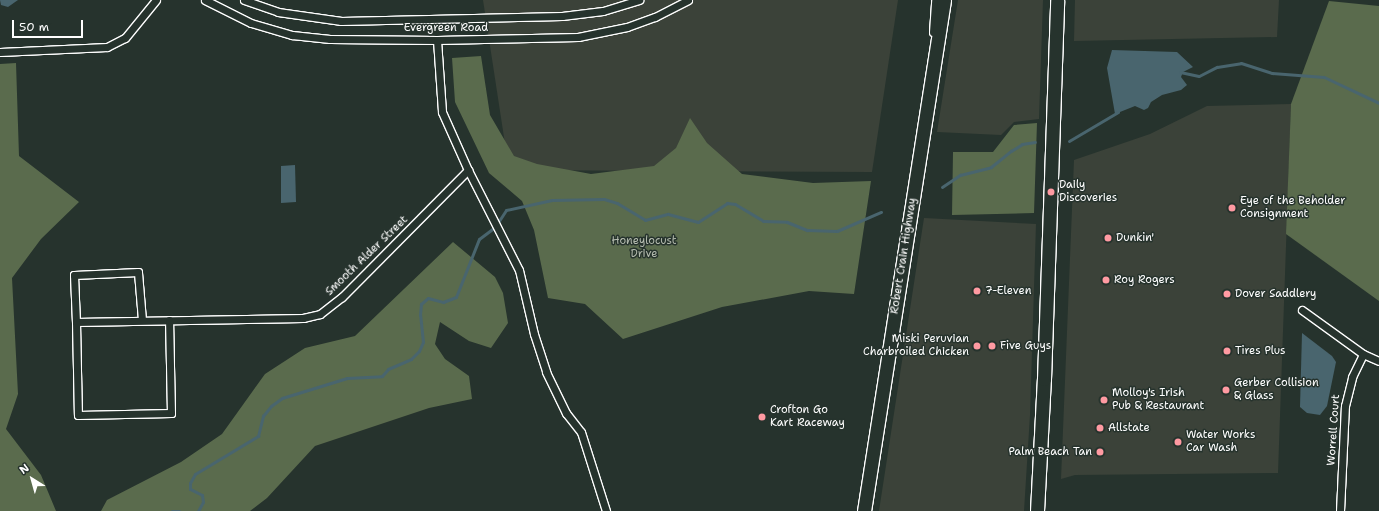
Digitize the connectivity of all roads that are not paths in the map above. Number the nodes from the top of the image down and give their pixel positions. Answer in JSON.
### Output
{"nodes":[{"id":1,"x":156,"y":0,"type":"edge"},
{"id":2,"x":205,"y":0,"type":"edge"},
{"id":3,"x":244,"y":0,"type":"edge"},
{"id":4,"x":639,"y":0,"type":"edge"},
{"id":5,"x":688,"y":0,"type":"edge"},
{"id":6,"x":935,"y":0,"type":"edge"},
{"id":7,"x":944,"y":0,"type":"edge"},
{"id":8,"x":1057,"y":0,"type":"edge"},
{"id":9,"x":437,"y":40,"type":"junction"},
{"id":10,"x":0,"y":52,"type":"edge"},
{"id":11,"x":930,"y":90,"type":"junction"},
{"id":12,"x":468,"y":170,"type":"junction"},
{"id":13,"x":1302,"y":310,"type":"dead end"},
{"id":14,"x":142,"y":320,"type":"junction"},
{"id":15,"x":169,"y":320,"type":"junction"},
{"id":16,"x":76,"y":322,"type":"junction"},
{"id":17,"x":1363,"y":354,"type":"junction"},
{"id":18,"x":1379,"y":362,"type":"edge"},
{"id":19,"x":606,"y":511,"type":"edge"},
{"id":20,"x":864,"y":511,"type":"edge"},
{"id":21,"x":1037,"y":511,"type":"edge"},
{"id":22,"x":1340,"y":511,"type":"edge"}],
"edges":[{"from":1,"to":10,"type":"street"},
{"from":2,"to":9,"type":"street","name":"Evergreen Road"},
{"from":3,"to":4,"type":"street","name":"Evergreen Road"},
{"from":5,"to":9,"type":"street","name":"Evergreen Road"},
{"from":6,"to":11,"type":"street"},
{"from":7,"to":11,"type":"highway","name":"Robert Crain Highway"},
{"from":8,"to":21,"type":"highway"},
{"from":9,"to":12,"type":"street"},
{"from":11,"to":20,"type":"highway","name":"Robert Crain Highway"},
{"from":12,"to":15,"type":"street","name":"Smooth Alder Street"},
{"from":12,"to":19,"type":"street"},
{"from":13,"to":17,"type":"street"},
{"from":14,"to":15,"type":"street","name":"Smooth Alder Street"},
{"from":14,"to":16,"type":"street","name":"Smooth Alder Street"},
{"from":14,"to":16,"type":"street"},
{"from":15,"to":16,"type":"street"},
{"from":17,"to":18,"type":"street"},
{"from":17,"to":22,"type":"street","name":"Worrell Court"}]}
